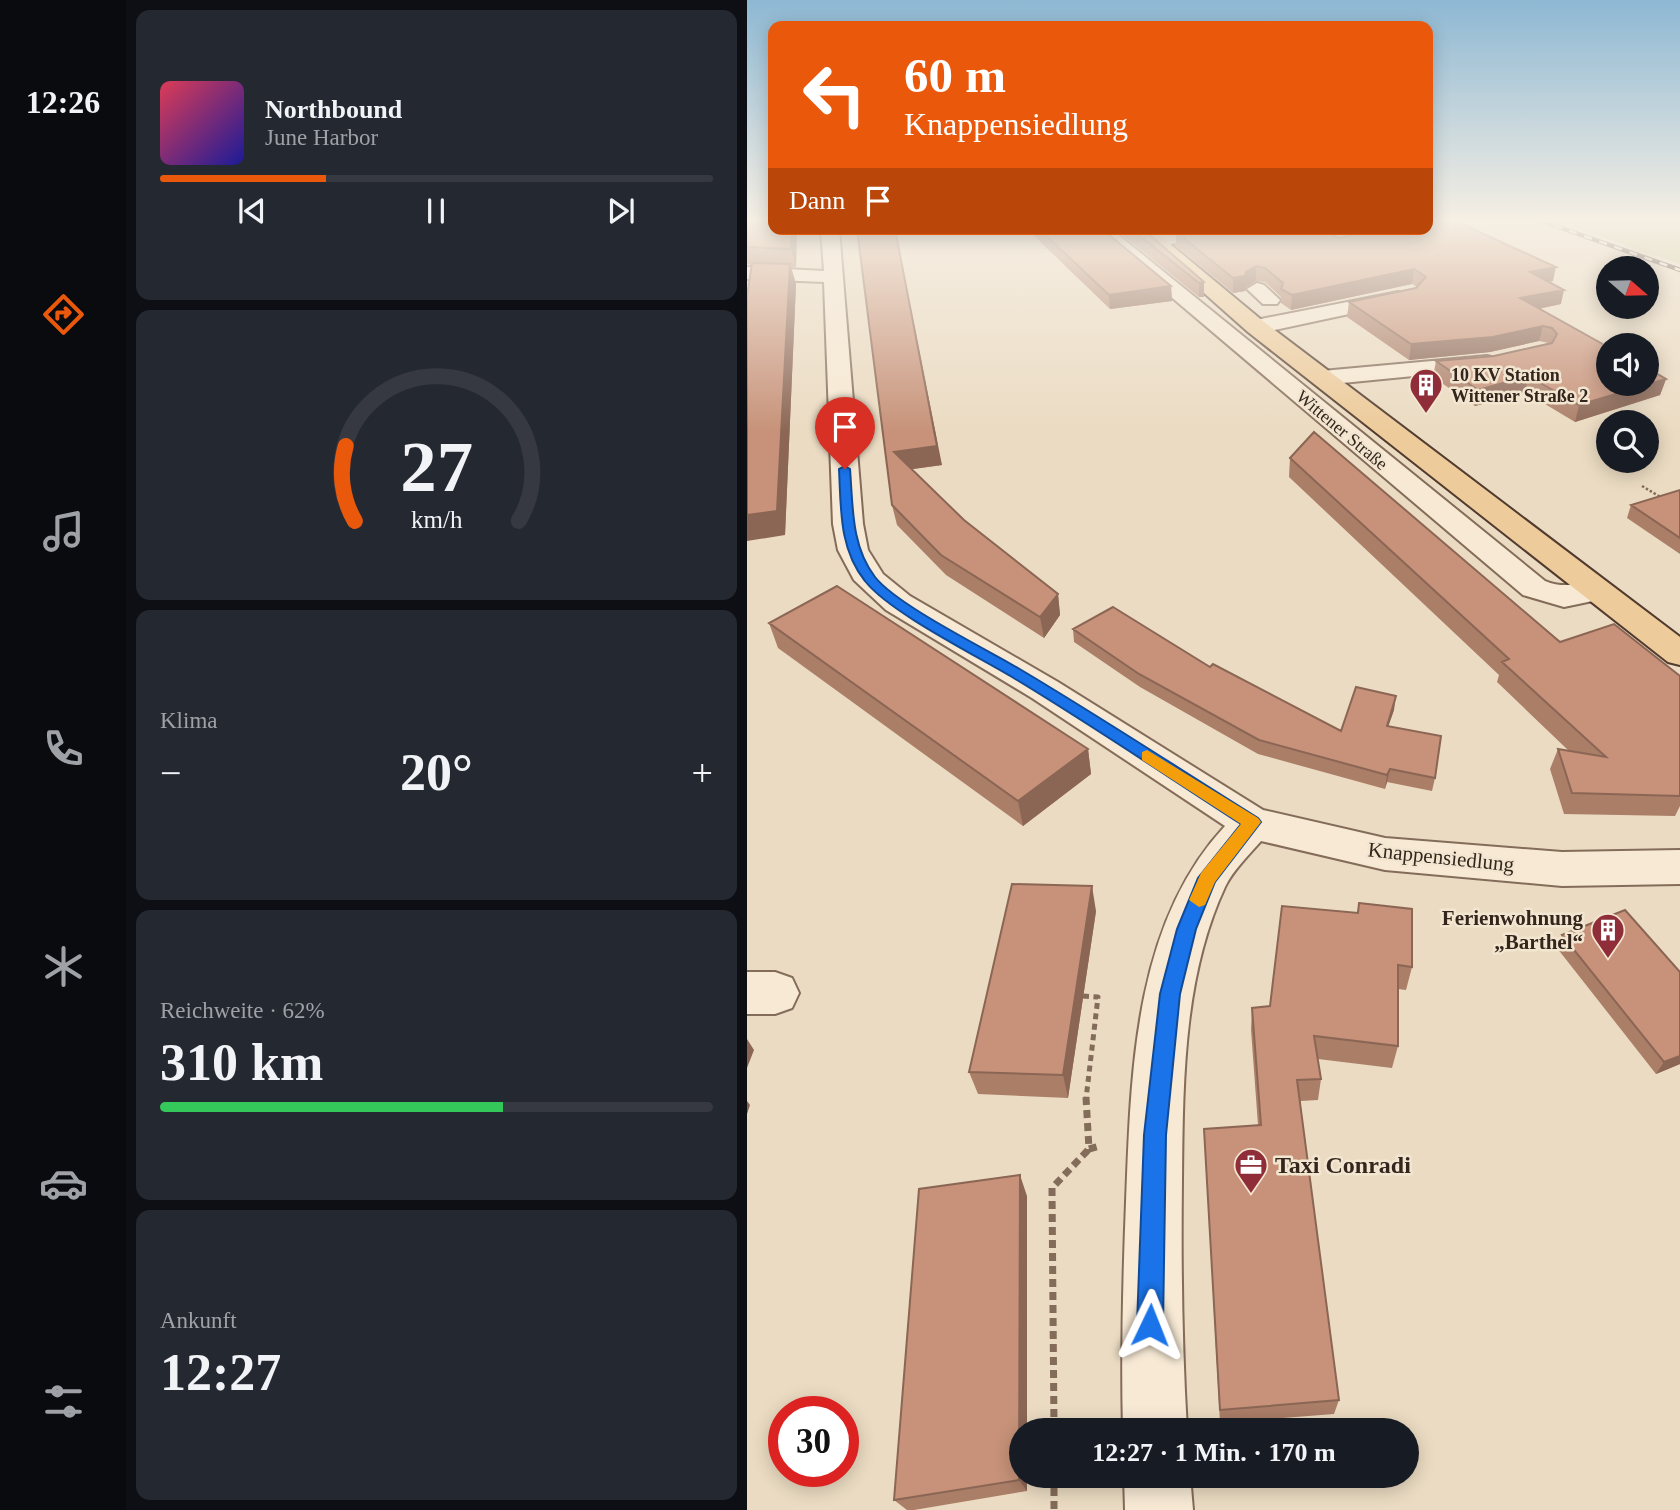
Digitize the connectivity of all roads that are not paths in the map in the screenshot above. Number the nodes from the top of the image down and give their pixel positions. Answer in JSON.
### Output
{"nodes":[{"id":1,"x":835,"y":290,"type":"edge"},
{"id":2,"x":1175,"y":290,"type":"edge"},
{"id":3,"x":1213,"y":290,"type":"edge"},
{"id":4,"x":1411,"y":292,"type":"edge"},
{"id":5,"x":1295,"y":295,"type":"edge"},
{"id":6,"x":1232,"y":307,"type":"junction"},
{"id":7,"x":1256,"y":327,"type":"junction"},
{"id":8,"x":1503,"y":359,"type":"edge"},
{"id":9,"x":1322,"y":378,"type":"junction"},
{"id":10,"x":1596,"y":591,"type":"junction"},
{"id":11,"x":1680,"y":654,"type":"edge"},
{"id":12,"x":1252,"y":822,"type":"junction"},
{"id":13,"x":1680,"y":867,"type":"edge"},
{"id":14,"x":1154,"y":1418,"type":"edge"},
{"id":15,"x":1158,"y":1488,"type":"edge"},
{"id":16,"x":1159,"y":1510,"type":"edge"}],
"edges":[{"from":1,"to":12,"type":"street","name":"Knappensiedlung"},
{"from":2,"to":10,"type":"street","name":"Wittener Straße"},
{"from":3,"to":6,"type":"main road","name":"Wittener Straße"},
{"from":4,"to":7,"type":"street"},
{"from":5,"to":6,"type":"street"},
{"from":6,"to":7,"type":"main road","name":"Wittener Straße"},
{"from":7,"to":9,"type":"main road","name":"Wittener Straße"},
{"from":8,"to":9,"type":"street"},
{"from":9,"to":10,"type":"main road","name":"Wittener Straße"},
{"from":10,"to":11,"type":"main road","name":"Wittener Straße"},
{"from":12,"to":13,"type":"street","name":"Knappensiedlung"},
{"from":12,"to":14,"type":"street"},
{"from":15,"to":16,"type":"street"}]}
